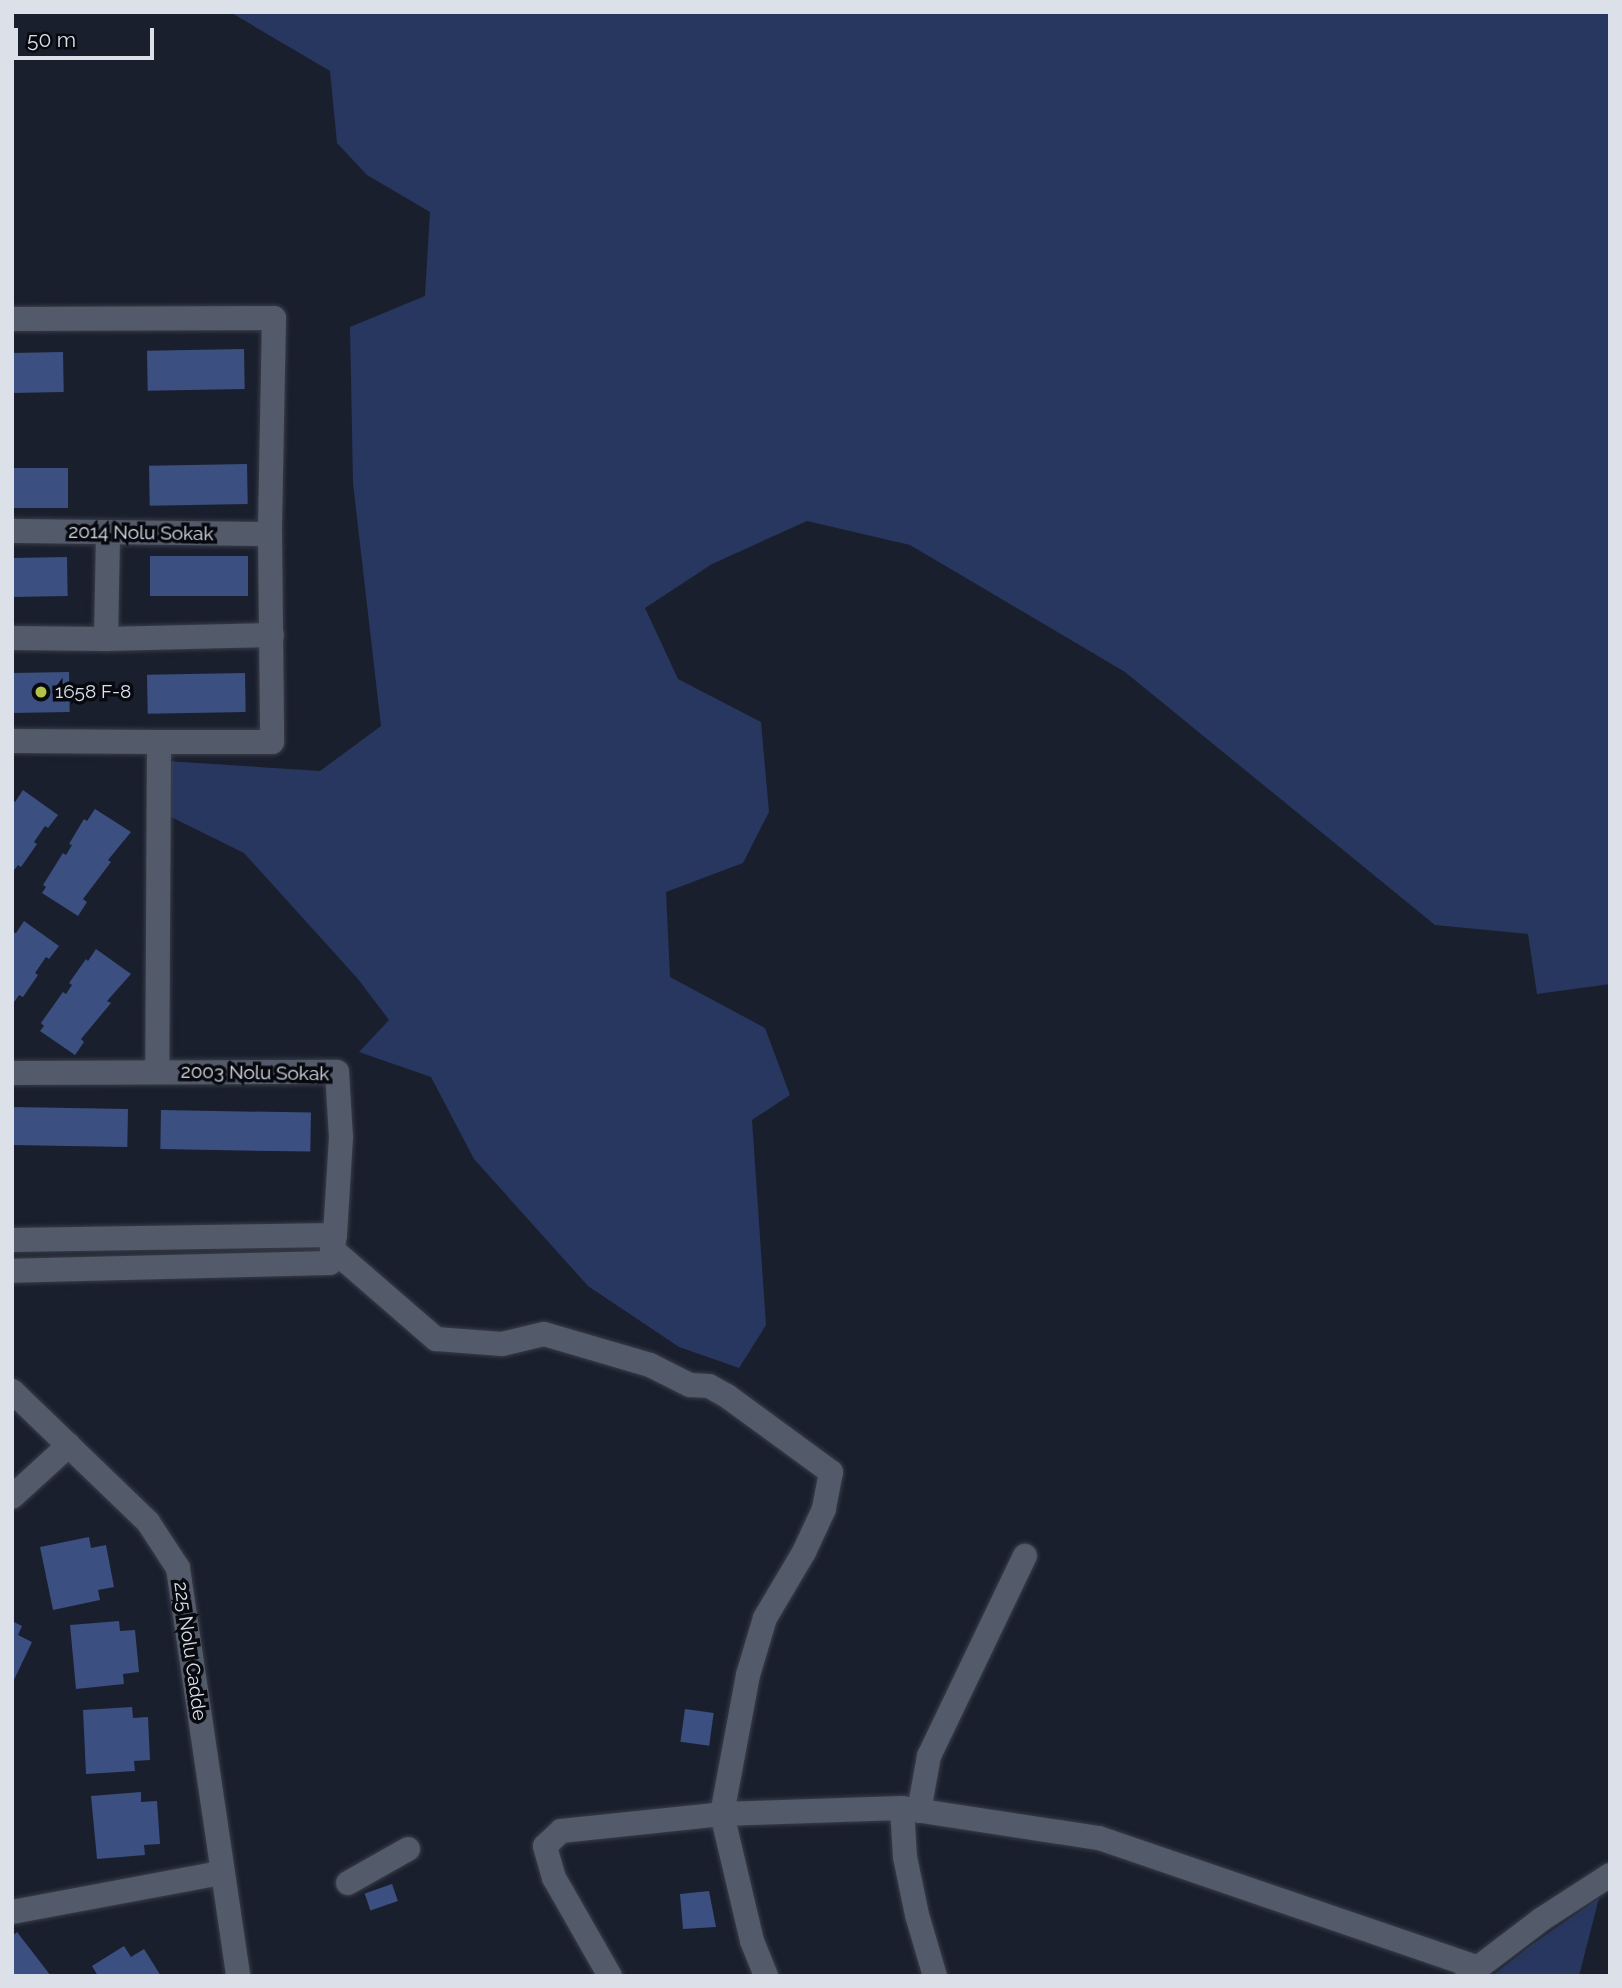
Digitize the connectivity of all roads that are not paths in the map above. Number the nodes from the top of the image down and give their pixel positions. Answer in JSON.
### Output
{"nodes":[{"id":1,"x":12,"y":319,"type":"edge"},
{"id":2,"x":12,"y":531,"type":"edge"},
{"id":3,"x":108,"y":532,"type":"junction"},
{"id":4,"x":270,"y":534,"type":"junction"},
{"id":5,"x":272,"y":635,"type":"junction"},
{"id":6,"x":12,"y":638,"type":"edge"},
{"id":7,"x":106,"y":639,"type":"junction"},
{"id":8,"x":12,"y":741,"type":"edge"},
{"id":9,"x":159,"y":742,"type":"junction"},
{"id":10,"x":157,"y":1070,"type":"junction"},
{"id":11,"x":12,"y":1073,"type":"edge"},
{"id":12,"x":12,"y":1240,"type":"edge"},
{"id":13,"x":333,"y":1242,"type":"junction"},
{"id":14,"x":12,"y":1271,"type":"edge"},
{"id":15,"x":12,"y":1391,"type":"edge"},
{"id":16,"x":69,"y":1445,"type":"junction"},
{"id":17,"x":12,"y":1497,"type":"edge"},
{"id":18,"x":1025,"y":1556,"type":"dead end"},
{"id":19,"x":910,"y":1809,"type":"junction"},
{"id":20,"x":722,"y":1814,"type":"junction"},
{"id":21,"x":408,"y":1849,"type":"dead end"},
{"id":22,"x":221,"y":1873,"type":"junction"},
{"id":23,"x":1610,"y":1875,"type":"edge"},
{"id":24,"x":348,"y":1883,"type":"dead end"},
{"id":25,"x":12,"y":1912,"type":"edge"},
{"id":26,"x":1471,"y":1971,"type":"edge"},
{"id":27,"x":239,"y":1976,"type":"edge"},
{"id":28,"x":610,"y":1976,"type":"edge"},
{"id":29,"x":766,"y":1976,"type":"edge"},
{"id":30,"x":934,"y":1976,"type":"edge"}],
"edges":[{"from":1,"to":4,"type":"street"},
{"from":2,"to":3,"type":"street","name":"2014 Nolu Sokak"},
{"from":3,"to":4,"type":"street","name":"2014 Nolu Sokak"},
{"from":3,"to":7,"type":"street"},
{"from":4,"to":5,"type":"street"},
{"from":5,"to":7,"type":"street"},
{"from":5,"to":9,"type":"street"},
{"from":6,"to":7,"type":"street"},
{"from":8,"to":9,"type":"street"},
{"from":9,"to":10,"type":"street"},
{"from":10,"to":11,"type":"street","name":"2003 Nolu Sokak"},
{"from":10,"to":13,"type":"street","name":"2003 Nolu Sokak"},
{"from":12,"to":13,"type":"street"},
{"from":13,"to":14,"type":"street"},
{"from":13,"to":20,"type":"street"},
{"from":15,"to":16,"type":"street","name":"225 Nolu Cadde"},
{"from":16,"to":17,"type":"street"},
{"from":16,"to":22,"type":"street","name":"225 Nolu Cadde"},
{"from":18,"to":19,"type":"street"},
{"from":19,"to":20,"type":"street"},
{"from":19,"to":26,"type":"street"},
{"from":19,"to":30,"type":"street"},
{"from":20,"to":28,"type":"street"},
{"from":20,"to":29,"type":"street"},
{"from":21,"to":24,"type":"street"},
{"from":22,"to":25,"type":"street"},
{"from":22,"to":27,"type":"street","name":"225 Nolu Cadde"},
{"from":23,"to":26,"type":"street"}]}
